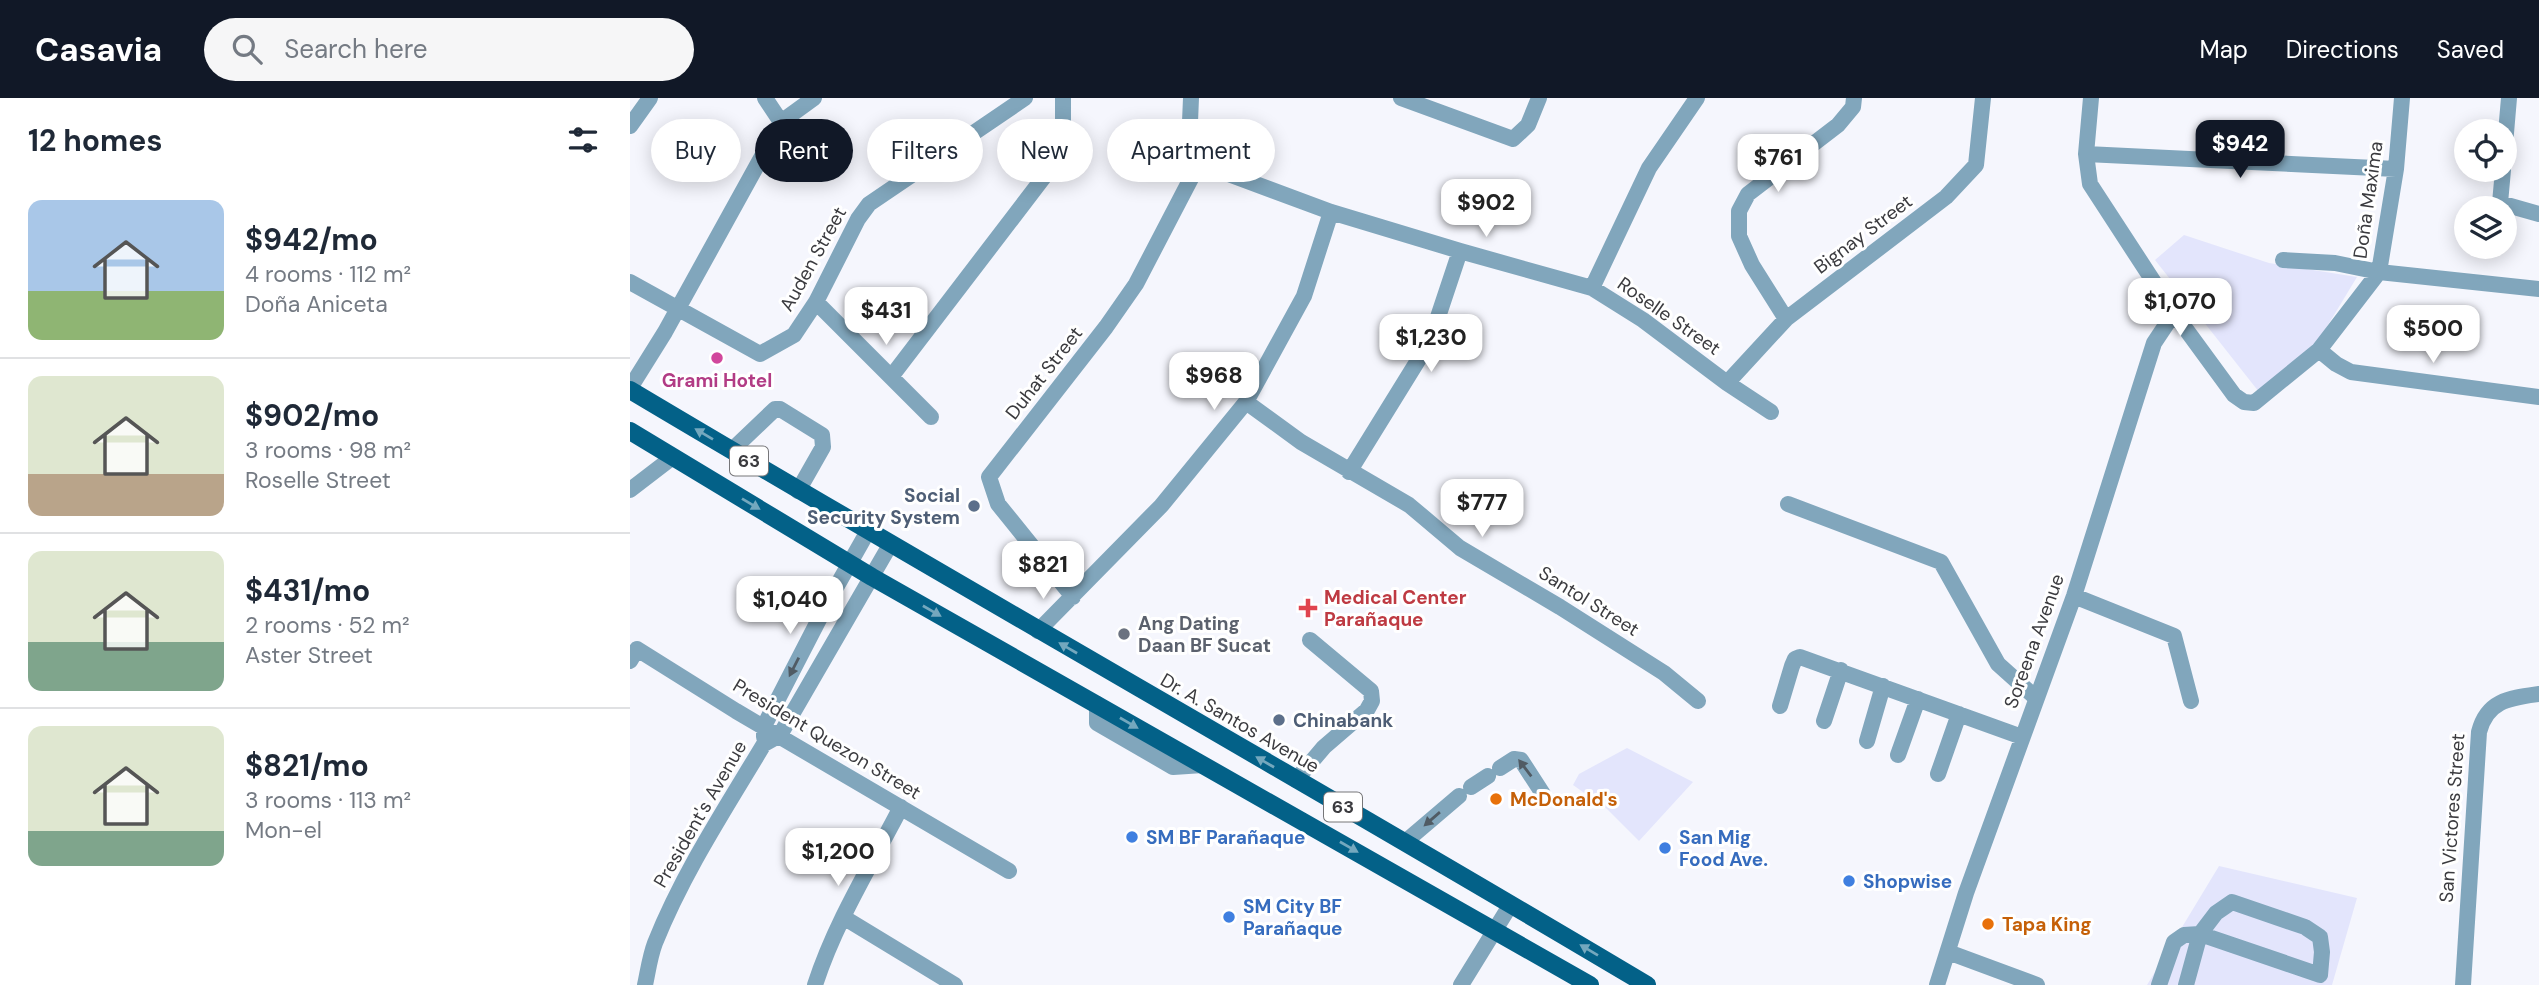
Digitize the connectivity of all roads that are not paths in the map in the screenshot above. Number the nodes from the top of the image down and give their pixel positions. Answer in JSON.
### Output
{"nodes":[{"id":1,"x":650,"y":98,"type":"edge"},
{"id":2,"x":765,"y":98,"type":"edge"},
{"id":3,"x":814,"y":98,"type":"edge"},
{"id":4,"x":1025,"y":98,"type":"edge"},
{"id":5,"x":1063,"y":98,"type":"edge"},
{"id":6,"x":1191,"y":98,"type":"edge"},
{"id":7,"x":1401,"y":98,"type":"edge"},
{"id":8,"x":1539,"y":98,"type":"edge"},
{"id":9,"x":1697,"y":98,"type":"edge"},
{"id":10,"x":1854,"y":98,"type":"edge"},
{"id":11,"x":1983,"y":98,"type":"edge"},
{"id":12,"x":2091,"y":98,"type":"edge"},
{"id":13,"x":2402,"y":98,"type":"edge"},
{"id":14,"x":2509,"y":98,"type":"edge"},
{"id":15,"x":779,"y":119,"type":"edge"},
{"id":16,"x":785,"y":119,"type":"edge"},
{"id":17,"x":1190,"y":119,"type":"edge"},
{"id":18,"x":2507,"y":119,"type":"edge"},
{"id":19,"x":630,"y":126,"type":"edge"},
{"id":20,"x":2086,"y":154,"type":"junction"},
{"id":21,"x":755,"y":169,"type":"edge"},
{"id":22,"x":2396,"y":169,"type":"junction"},
{"id":23,"x":1189,"y":182,"type":"edge"},
{"id":24,"x":1250,"y":182,"type":"edge"},
{"id":25,"x":2502,"y":182,"type":"edge"},
{"id":26,"x":1331,"y":212,"type":"junction"},
{"id":27,"x":2539,"y":214,"type":"edge"},
{"id":28,"x":1460,"y":251,"type":"junction"},
{"id":29,"x":2283,"y":260,"type":"dead end"},
{"id":30,"x":2379,"y":272,"type":"junction"},
{"id":31,"x":630,"y":282,"type":"edge"},
{"id":32,"x":1592,"y":288,"type":"junction"},
{"id":33,"x":2539,"y":289,"type":"edge"},
{"id":34,"x":816,"y":302,"type":"junction"},
{"id":35,"x":677,"y":309,"type":"junction"},
{"id":36,"x":2174,"y":313,"type":"junction"},
{"id":37,"x":1786,"y":319,"type":"junction"},
{"id":38,"x":2319,"y":350,"type":"junction"},
{"id":39,"x":891,"y":377,"type":"junction"},
{"id":40,"x":1727,"y":383,"type":"junction"},
{"id":41,"x":630,"y":389,"type":"edge"},
{"id":42,"x":2539,"y":397,"type":"edge"},
{"id":43,"x":1246,"y":402,"type":"junction"},
{"id":44,"x":1771,"y":412,"type":"dead end"},
{"id":45,"x":931,"y":417,"type":"dead end"},
{"id":46,"x":630,"y":431,"type":"edge"},
{"id":47,"x":732,"y":450,"type":"junction"},
{"id":48,"x":673,"y":457,"type":"junction"},
{"id":49,"x":1349,"y":472,"type":"junction"},
{"id":50,"x":633,"y":482,"type":"edge"},
{"id":51,"x":798,"y":491,"type":"junction"},
{"id":52,"x":1788,"y":504,"type":"dead end"},
{"id":53,"x":868,"y":531,"type":"junction"},
{"id":54,"x":890,"y":545,"type":"junction"},
{"id":55,"x":849,"y":563,"type":"junction"},
{"id":56,"x":872,"y":577,"type":"junction"},
{"id":57,"x":2074,"y":596,"type":"junction"},
{"id":58,"x":1073,"y":597,"type":"junction"},
{"id":59,"x":1038,"y":631,"type":"junction"},
{"id":60,"x":1310,"y":640,"type":"dead end"},
{"id":61,"x":630,"y":662,"type":"edge"},
{"id":62,"x":1841,"y":670,"type":"junction"},
{"id":63,"x":1883,"y":686,"type":"junction"},
{"id":64,"x":2539,"y":695,"type":"edge"},
{"id":65,"x":2036,"y":698,"type":"junction"},
{"id":66,"x":1918,"y":699,"type":"junction"},
{"id":67,"x":1698,"y":701,"type":"dead end"},
{"id":68,"x":2191,"y":701,"type":"dead end"},
{"id":69,"x":1780,"y":706,"type":"dead end"},
{"id":70,"x":1959,"y":714,"type":"junction"},
{"id":71,"x":1824,"y":721,"type":"dead end"},
{"id":72,"x":764,"y":726,"type":"junction"},
{"id":73,"x":780,"y":736,"type":"junction"},
{"id":74,"x":2022,"y":737,"type":"junction"},
{"id":75,"x":1867,"y":741,"type":"dead end"},
{"id":76,"x":764,"y":744,"type":"junction"},
{"id":77,"x":1898,"y":755,"type":"dead end"},
{"id":78,"x":1938,"y":774,"type":"dead end"},
{"id":79,"x":1296,"y":780,"type":"junction"},
{"id":80,"x":1543,"y":794,"type":"dead end"},
{"id":81,"x":901,"y":807,"type":"junction"},
{"id":82,"x":1405,"y":842,"type":"junction"},
{"id":83,"x":1009,"y":871,"type":"dead end"},
{"id":84,"x":1511,"y":904,"type":"junction"},
{"id":85,"x":843,"y":917,"type":"junction"},
{"id":86,"x":1494,"y":930,"type":"junction"},
{"id":87,"x":2200,"y":934,"type":"junction"},
{"id":88,"x":1948,"y":952,"type":"junction"},
{"id":89,"x":645,"y":985,"type":"edge"},
{"id":90,"x":815,"y":985,"type":"edge"},
{"id":91,"x":955,"y":985,"type":"edge"},
{"id":92,"x":1461,"y":985,"type":"edge"},
{"id":93,"x":1589,"y":985,"type":"edge"},
{"id":94,"x":1647,"y":985,"type":"edge"},
{"id":95,"x":1937,"y":985,"type":"edge"},
{"id":96,"x":2037,"y":985,"type":"edge"},
{"id":97,"x":2159,"y":985,"type":"edge"},
{"id":98,"x":2186,"y":985,"type":"edge"},
{"id":99,"x":2463,"y":985,"type":"edge"}],
"edges":[{"from":1,"to":19,"type":"street"},
{"from":2,"to":15,"type":"street"},
{"from":3,"to":16,"type":"street"},
{"from":4,"to":34,"type":"street","name":"Auden Street"},
{"from":5,"to":39,"type":"street"},
{"from":6,"to":17,"type":"street"},
{"from":7,"to":8,"type":"street"},
{"from":9,"to":32,"type":"street"},
{"from":10,"to":37,"type":"street"},
{"from":11,"to":37,"type":"street","name":"Bignay Street"},
{"from":12,"to":20,"type":"street"},
{"from":13,"to":22,"type":"street","name":"Doña Maxima"},
{"from":14,"to":18,"type":"street"},
{"from":20,"to":22,"type":"street"},
{"from":20,"to":36,"type":"street"},
{"from":21,"to":35,"type":"street"},
{"from":22,"to":30,"type":"street","name":"Doña Maxima"},
{"from":23,"to":58,"type":"street","name":"Duhat Street"},
{"from":24,"to":26,"type":"street","name":"Roselle Street"},
{"from":25,"to":27,"type":"street"},
{"from":26,"to":28,"type":"street","name":"Roselle Street"},
{"from":26,"to":43,"type":"street"},
{"from":28,"to":32,"type":"street","name":"Roselle Street"},
{"from":28,"to":49,"type":"street"},
{"from":29,"to":30,"type":"street"},
{"from":30,"to":33,"type":"street"},
{"from":30,"to":38,"type":"street","name":"Doña Maxima"},
{"from":31,"to":35,"type":"street","name":"Auden Street"},
{"from":32,"to":40,"type":"street","name":"Roselle Street"},
{"from":34,"to":35,"type":"street","name":"Auden Street"},
{"from":34,"to":39,"type":"street"},
{"from":35,"to":41,"type":"street"},
{"from":36,"to":38,"type":"street","name":"Doña Maxima"},
{"from":36,"to":57,"type":"street","name":"Soreena Avenue"},
{"from":37,"to":40,"type":"street","name":"Bignay Street"},
{"from":38,"to":42,"type":"street"},
{"from":39,"to":45,"type":"street"},
{"from":40,"to":44,"type":"street","name":"Roselle Street"},
{"from":47,"to":41,"type":"main road","name":"Dr. A. Santos Avenue","number":"63","one_way":true},
{"from":43,"to":49,"type":"street","name":"Santol Street"},
{"from":43,"to":58,"type":"street"},
{"from":46,"to":48,"type":"main road","number":"63"},
{"from":47,"to":51,"type":"main road","name":"Dr. A. Santos Avenue","number":"63"},
{"from":47,"to":51,"type":"street"},
{"from":48,"to":50,"type":"street"},
{"from":48,"to":55,"type":"main road","number":"63","one_way":true},
{"from":49,"to":67,"type":"street","name":"Santol Street"},
{"from":51,"to":53,"type":"main road","name":"Dr. A. Santos Avenue","number":"63"},
{"from":52,"to":65,"type":"street"},
{"from":53,"to":54,"type":"main road","name":"Dr. A. Santos Avenue","number":"63"},
{"from":53,"to":55,"type":"street","name":"President's Avenue"},
{"from":54,"to":56,"type":"street"},
{"from":54,"to":59,"type":"main road","name":"Dr. A. Santos Avenue","number":"63"},
{"from":55,"to":56,"type":"main road","number":"63"},
{"from":55,"to":72,"type":"street","name":"President's Avenue","one_way":true},
{"from":56,"to":73,"type":"street"},
{"from":56,"to":86,"type":"main road","number":"63","one_way":true},
{"from":57,"to":65,"type":"street","name":"Soreena Avenue"},
{"from":57,"to":68,"type":"street"},
{"from":58,"to":59,"type":"street"},
{"from":79,"to":59,"type":"main road","name":"Dr. A. Santos Avenue","number":"63","one_way":true},
{"from":60,"to":79,"type":"street"},
{"from":61,"to":72,"type":"street","name":"President Quezon Street"},
{"from":62,"to":63,"type":"street"},
{"from":62,"to":69,"type":"street"},
{"from":62,"to":71,"type":"street"},
{"from":63,"to":66,"type":"street"},
{"from":63,"to":75,"type":"street"},
{"from":64,"to":99,"type":"street","name":"San Victores Street"},
{"from":65,"to":74,"type":"street","name":"Soreena Avenue"},
{"from":66,"to":70,"type":"street"},
{"from":66,"to":77,"type":"street"},
{"from":70,"to":74,"type":"street"},
{"from":70,"to":78,"type":"street"},
{"from":72,"to":73,"type":"street","name":"President Quezon Street"},
{"from":72,"to":76,"type":"street","name":"President's Avenue"},
{"from":73,"to":76,"type":"street","name":"President's Avenue"},
{"from":73,"to":81,"type":"street","name":"President Quezon Street"},
{"from":74,"to":88,"type":"street","name":"Soreena Avenue"},
{"from":76,"to":89,"type":"street","name":"President's Avenue"},
{"from":79,"to":82,"type":"main road","name":"Dr. A. Santos Avenue","number":"63"},
{"from":80,"to":82,"type":"street","one_way":true},
{"from":81,"to":83,"type":"street","name":"President Quezon Street"},
{"from":81,"to":85,"type":"street"},
{"from":82,"to":84,"type":"main road","name":"Dr. A. Santos Avenue","number":"63"},
{"from":84,"to":86,"type":"street"},
{"from":94,"to":84,"type":"main road","name":"Dr. A. Santos Avenue","number":"63","one_way":true},
{"from":85,"to":90,"type":"street"},
{"from":85,"to":91,"type":"street"},
{"from":86,"to":92,"type":"street"},
{"from":86,"to":93,"type":"main road","number":"63"},
{"from":87,"to":87,"type":"street"},
{"from":87,"to":97,"type":"street"},
{"from":87,"to":98,"type":"street"},
{"from":88,"to":95,"type":"street","name":"Soreena Avenue"},
{"from":88,"to":96,"type":"street"}]}
